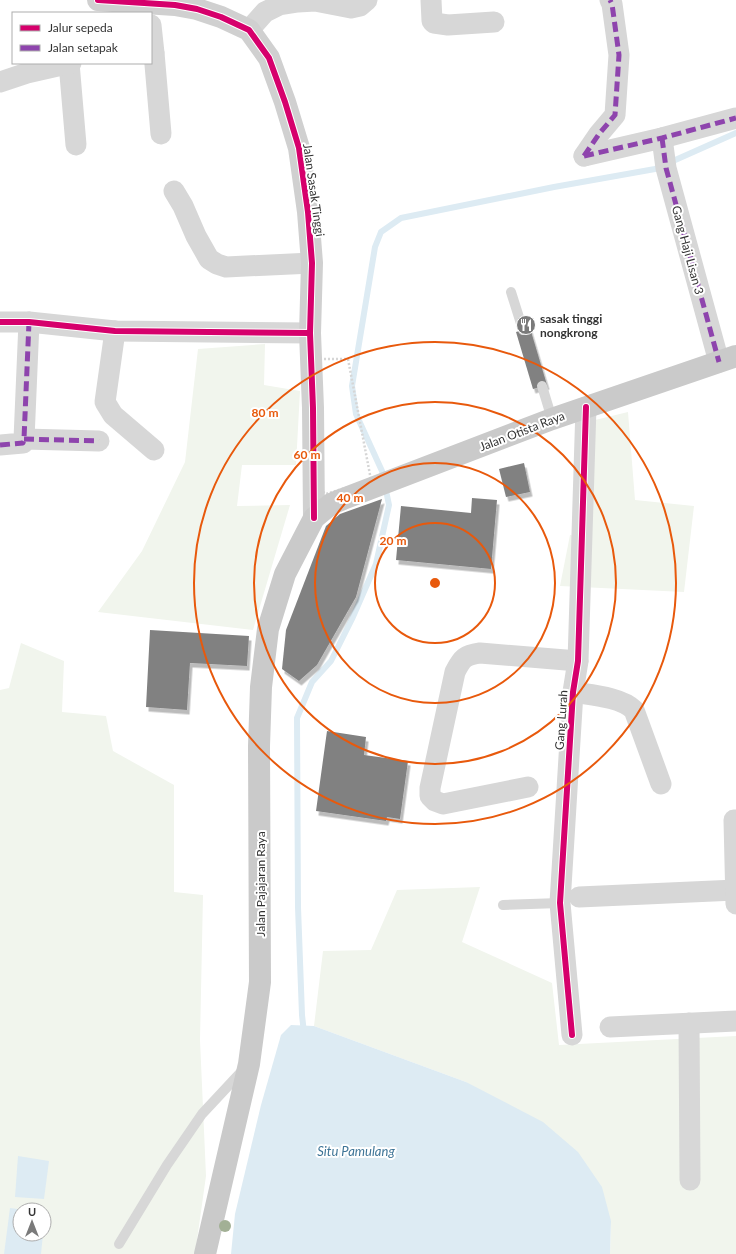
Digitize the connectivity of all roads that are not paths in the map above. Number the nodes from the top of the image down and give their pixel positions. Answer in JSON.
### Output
{"nodes":[{"id":1,"x":98,"y":0,"type":"edge"},
{"id":2,"x":367,"y":0,"type":"edge"},
{"id":3,"x":431,"y":0,"type":"edge"},
{"id":4,"x":610,"y":0,"type":"edge"},
{"id":5,"x":196,"y":4,"type":"edge"},
{"id":6,"x":149,"y":8,"type":"edge"},
{"id":7,"x":494,"y":22,"type":"dead end"},
{"id":8,"x":249,"y":30,"type":"junction"},
{"id":9,"x":152,"y":39,"type":"edge"},
{"id":10,"x":153,"y":53,"type":"edge"},
{"id":11,"x":66,"y":64,"type":"edge"},
{"id":12,"x":70,"y":64,"type":"edge"},
{"id":13,"x":0,"y":82,"type":"edge"},
{"id":14,"x":736,"y":118,"type":"edge"},
{"id":15,"x":161,"y":134,"type":"dead end"},
{"id":16,"x":76,"y":145,"type":"dead end"},
{"id":17,"x":663,"y":151,"type":"junction"},
{"id":18,"x":174,"y":191,"type":"dead end"},
{"id":19,"x":312,"y":262,"type":"junction"},
{"id":20,"x":511,"y":292,"type":"dead end"},
{"id":21,"x":0,"y":322,"type":"edge"},
{"id":22,"x":29,"y":322,"type":"junction"},
{"id":23,"x":523,"y":330,"type":"dead end"},
{"id":24,"x":115,"y":331,"type":"junction"},
{"id":25,"x":310,"y":333,"type":"junction"},
{"id":26,"x":727,"y":359,"type":"edge"},
{"id":27,"x":542,"y":386,"type":"dead end"},
{"id":28,"x":586,"y":407,"type":"junction"},
{"id":29,"x":552,"y":419,"type":"junction"},
{"id":30,"x":24,"y":439,"type":"junction"},
{"id":31,"x":99,"y":441,"type":"dead end"},
{"id":32,"x":0,"y":445,"type":"edge"},
{"id":33,"x":154,"y":450,"type":"dead end"},
{"id":34,"x":314,"y":518,"type":"junction"},
{"id":35,"x":578,"y":661,"type":"junction"},
{"id":36,"x":573,"y":692,"type":"junction"},
{"id":37,"x":661,"y":784,"type":"dead end"},
{"id":38,"x":528,"y":787,"type":"dead end"},
{"id":39,"x":736,"y":820,"type":"edge"},
{"id":40,"x":736,"y":895,"type":"edge"},
{"id":41,"x":570,"y":900,"type":"junction"},
{"id":42,"x":503,"y":905,"type":"dead end"},
{"id":43,"x":736,"y":1021,"type":"edge"},
{"id":44,"x":689,"y":1023,"type":"junction"},
{"id":45,"x":610,"y":1027,"type":"dead end"},
{"id":46,"x":572,"y":1035,"type":"dead end"},
{"id":47,"x":249,"y":1064,"type":"junction"},
{"id":48,"x":690,"y":1180,"type":"dead end"},
{"id":49,"x":119,"y":1244,"type":"dead end"},
{"id":50,"x":205,"y":1254,"type":"edge"}],
"edges":[{"from":1,"to":6,"type":"street","name":"Jalan Sasak Tinggi"},
{"from":2,"to":8,"type":"street"},
{"from":3,"to":7,"type":"street"},
{"from":4,"to":17,"type":"street"},
{"from":5,"to":6,"type":"street","name":"Jalan Sasak Tinggi"},
{"from":5,"to":8,"type":"street","name":"Jalan Sasak Tinggi"},
{"from":8,"to":19,"type":"street","name":"Jalan Sasak Tinggi"},
{"from":9,"to":10,"type":"street"},
{"from":10,"to":15,"type":"street"},
{"from":11,"to":13,"type":"street"},
{"from":12,"to":16,"type":"street"},
{"from":14,"to":17,"type":"street"},
{"from":17,"to":26,"type":"street","name":"Gang Haji Lisan 3"},
{"from":18,"to":19,"type":"street"},
{"from":19,"to":25,"type":"street","name":"Jalan Sasak Tinggi"},
{"from":20,"to":23,"type":"lane"},
{"from":21,"to":22,"type":"street"},
{"from":22,"to":24,"type":"street"},
{"from":22,"to":30,"type":"street"},
{"from":24,"to":25,"type":"street"},
{"from":24,"to":33,"type":"street"},
{"from":25,"to":34,"type":"street","name":"Jalan Sasak Tinggi"},
{"from":26,"to":28,"type":"main road","name":"Jalan Otista Raya"},
{"from":27,"to":29,"type":"lane"},
{"from":28,"to":29,"type":"main road","name":"Jalan Otista Raya"},
{"from":28,"to":35,"type":"street","name":"Gang Lurah"},
{"from":29,"to":34,"type":"main road","name":"Jalan Otista Raya"},
{"from":30,"to":31,"type":"street"},
{"from":30,"to":32,"type":"street"},
{"from":34,"to":47,"type":"main road","name":"Jalan Pajajaran Raya"},
{"from":35,"to":36,"type":"street","name":"Gang Lurah"},
{"from":35,"to":38,"type":"street"},
{"from":36,"to":37,"type":"street"},
{"from":36,"to":41,"type":"street","name":"Gang Lurah"},
{"from":39,"to":40,"type":"street"},
{"from":40,"to":41,"type":"street"},
{"from":41,"to":42,"type":"lane"},
{"from":41,"to":46,"type":"street","name":"Gang Lurah"},
{"from":43,"to":44,"type":"street"},
{"from":44,"to":45,"type":"street"},
{"from":44,"to":48,"type":"street"},
{"from":47,"to":49,"type":"lane"},
{"from":47,"to":50,"type":"main road","name":"Jalan Pajajaran Raya"}]}
